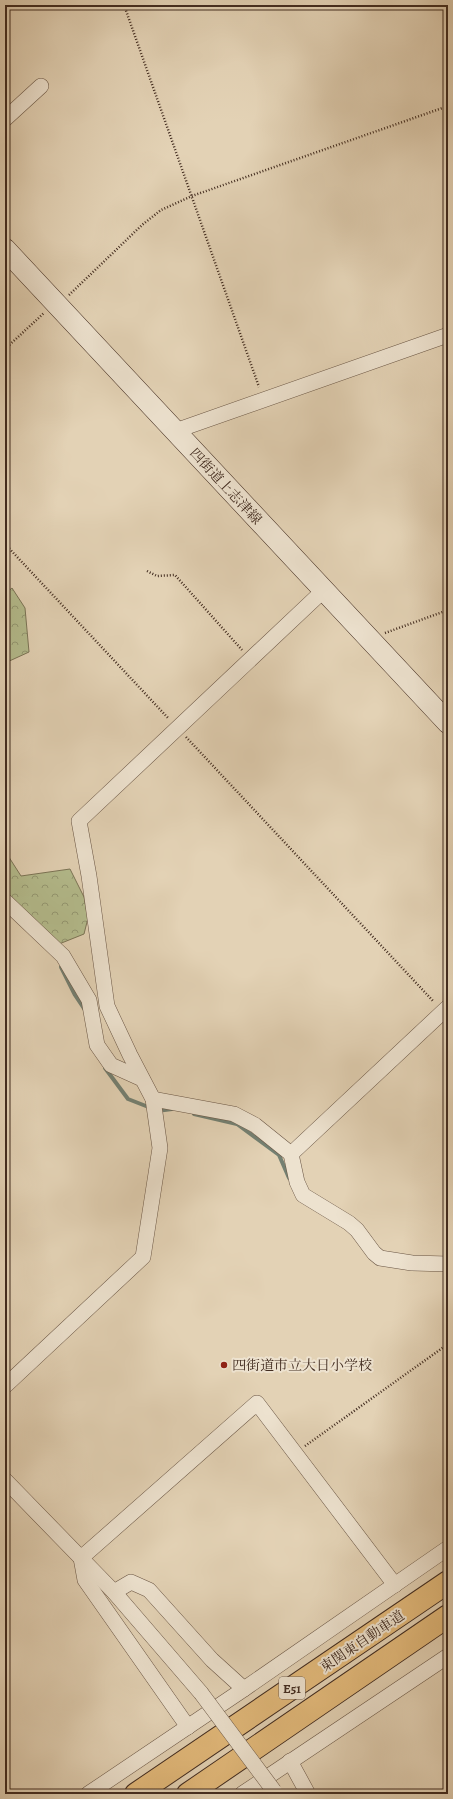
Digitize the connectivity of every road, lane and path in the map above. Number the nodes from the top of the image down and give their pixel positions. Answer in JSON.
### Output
{"nodes":[{"id":1,"x":124,"y":5,"type":"edge"},
{"id":2,"x":41,"y":86,"type":"dead end"},
{"id":3,"x":448,"y":106,"type":"edge"},
{"id":4,"x":5,"y":119,"type":"edge"},
{"id":5,"x":192,"y":196,"type":"junction"},
{"id":6,"x":5,"y":249,"type":"edge"},
{"id":7,"x":57,"y":304,"type":"junction"},
{"id":8,"x":448,"y":335,"type":"edge"},
{"id":9,"x":5,"y":349,"type":"edge"},
{"id":10,"x":263,"y":400,"type":"junction"},
{"id":11,"x":175,"y":431,"type":"junction"},
{"id":12,"x":5,"y":544,"type":"edge"},
{"id":13,"x":147,"y":571,"type":"dead end"},
{"id":14,"x":324,"y":590,"type":"junction"},
{"id":15,"x":448,"y":610,"type":"edge"},
{"id":16,"x":369,"y":639,"type":"junction"},
{"id":17,"x":250,"y":660,"type":"junction"},
{"id":18,"x":448,"y":723,"type":"edge"},
{"id":19,"x":177,"y":728,"type":"junction"},
{"id":20,"x":5,"y":901,"type":"edge"},
{"id":21,"x":445,"y":1009,"type":"edge"},
{"id":22,"x":142,"y":1079,"type":"junction"},
{"id":23,"x":154,"y":1101,"type":"junction"},
{"id":24,"x":291,"y":1154,"type":"junction"},
{"id":25,"x":448,"y":1264,"type":"edge"},
{"id":26,"x":448,"y":1344,"type":"edge"},
{"id":27,"x":5,"y":1386,"type":"edge"},
{"id":28,"x":295,"y":1453,"type":"junction"},
{"id":29,"x":5,"y":1480,"type":"edge"},
{"id":30,"x":448,"y":1548,"type":"edge"},
{"id":31,"x":82,"y":1558,"type":"junction"},
{"id":32,"x":448,"y":1582,"type":"edge"},
{"id":33,"x":395,"y":1585,"type":"junction"},
{"id":34,"x":114,"y":1592,"type":"junction"},
{"id":35,"x":448,"y":1616,"type":"edge"},
{"id":36,"x":446,"y":1663,"type":"edge"},
{"id":37,"x":244,"y":1689,"type":"junction"},
{"id":38,"x":188,"y":1727,"type":"junction"},
{"id":39,"x":290,"y":1761,"type":"junction"},
{"id":40,"x":275,"y":1792,"type":"edge"},
{"id":41,"x":88,"y":1794,"type":"edge"},
{"id":42,"x":136,"y":1794,"type":"edge"},
{"id":43,"x":188,"y":1794,"type":"edge"},
{"id":44,"x":243,"y":1794,"type":"edge"},
{"id":45,"x":308,"y":1794,"type":"edge"}],
"edges":[{"from":1,"to":5,"type":"path"},
{"from":2,"to":4,"type":"street"},
{"from":3,"to":5,"type":"path"},
{"from":5,"to":7,"type":"path"},
{"from":5,"to":10,"type":"path"},
{"from":6,"to":7,"type":"main road","name":"四街道上志津線"},
{"from":7,"to":9,"type":"path"},
{"from":7,"to":11,"type":"main road","name":"四街道上志津線"},
{"from":8,"to":10,"type":"street"},
{"from":10,"to":11,"type":"street"},
{"from":11,"to":14,"type":"main road","name":"四街道上志津線"},
{"from":12,"to":19,"type":"path"},
{"from":13,"to":17,"type":"path"},
{"from":14,"to":16,"type":"main road","name":"四街道上志津線"},
{"from":14,"to":17,"type":"street"},
{"from":15,"to":16,"type":"path"},
{"from":16,"to":18,"type":"main road","name":"四街道上志津線"},
{"from":17,"to":19,"type":"street"},
{"from":19,"to":21,"type":"path"},
{"from":19,"to":22,"type":"street"},
{"from":20,"to":22,"type":"street"},
{"from":21,"to":24,"type":"street"},
{"from":22,"to":23,"type":"street"},
{"from":23,"to":24,"type":"street"},
{"from":23,"to":27,"type":"street"},
{"from":24,"to":25,"type":"street"},
{"from":26,"to":28,"type":"path"},
{"from":28,"to":31,"type":"street"},
{"from":28,"to":33,"type":"street"},
{"from":29,"to":31,"type":"street"},
{"from":30,"to":33,"type":"street"},
{"from":31,"to":34,"type":"street"},
{"from":31,"to":38,"type":"street"},
{"from":32,"to":42,"type":"highway","name":"東関東自動車道","number":"E51"},
{"from":33,"to":37,"type":"street"},
{"from":34,"to":37,"type":"street"},
{"from":34,"to":40,"type":"street","bridge":true},
{"from":35,"to":43,"type":"highway","name":"東関東自動車道","number":"E51"},
{"from":36,"to":39,"type":"street"},
{"from":37,"to":38,"type":"street"},
{"from":38,"to":41,"type":"street"},
{"from":39,"to":44,"type":"street"},
{"from":39,"to":45,"type":"street"}]}
